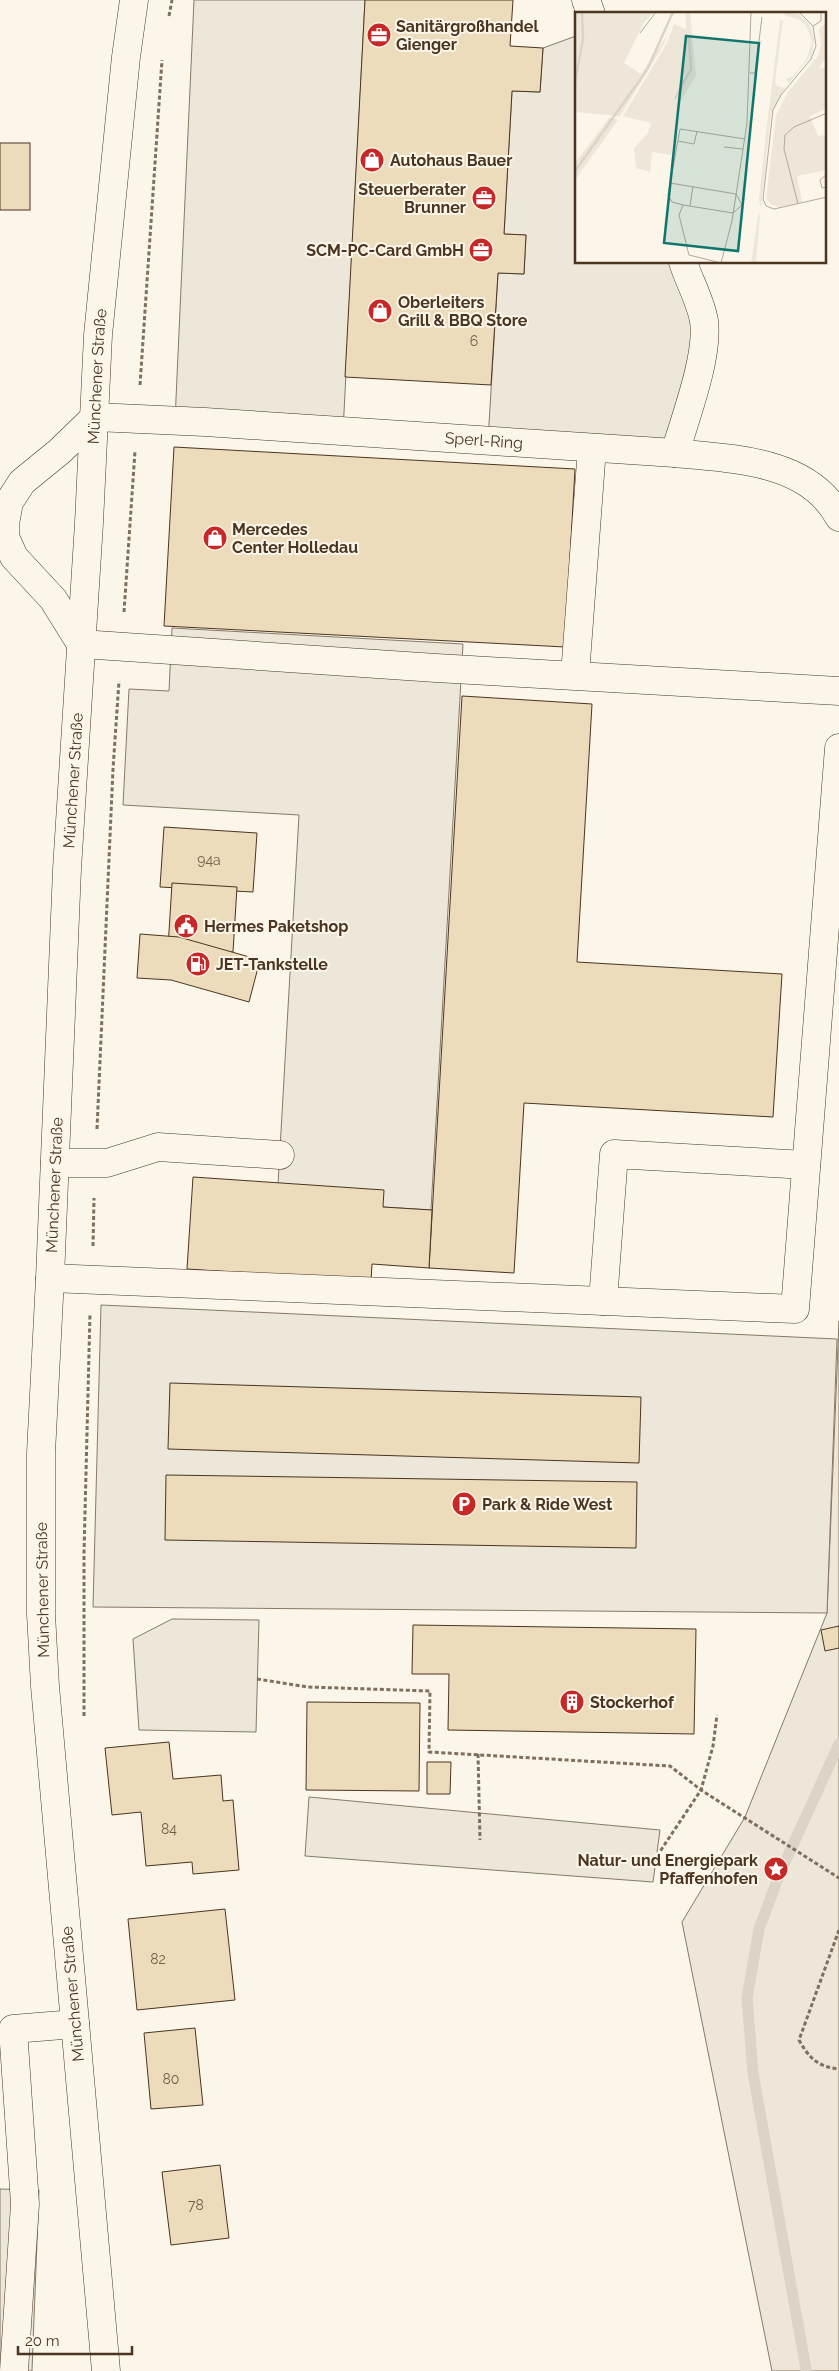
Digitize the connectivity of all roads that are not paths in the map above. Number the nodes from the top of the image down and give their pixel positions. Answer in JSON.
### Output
{"nodes":[{"id":1,"x":134,"y":0,"type":"edge"},
{"id":2,"x":586,"y":0,"type":"edge"},
{"id":3,"x":590,"y":12,"type":"edge"},
{"id":4,"x":684,"y":264,"type":"edge"},
{"id":5,"x":95,"y":417,"type":"junction"},
{"id":6,"x":592,"y":448,"type":"junction"},
{"id":7,"x":675,"y":453,"type":"junction"},
{"id":8,"x":839,"y":517,"type":"edge"},
{"id":9,"x":81,"y":644,"type":"junction"},
{"id":10,"x":575,"y":675,"type":"junction"},
{"id":11,"x":839,"y":691,"type":"edge"},
{"id":12,"x":839,"y":748,"type":"edge"},
{"id":13,"x":280,"y":1155,"type":"dead end"},
{"id":14,"x":55,"y":1163,"type":"junction"},
{"id":15,"x":806,"y":1165,"type":"junction"},
{"id":16,"x":50,"y":1278,"type":"junction"},
{"id":17,"x":603,"y":1301,"type":"junction"},
{"id":18,"x":75,"y":2024,"type":"junction"},
{"id":19,"x":14,"y":2371,"type":"edge"},
{"id":20,"x":106,"y":2371,"type":"edge"}],
"edges":[{"from":1,"to":5,"type":"main road","name":"Münchener Straße"},
{"from":2,"to":3,"type":"main road"},
{"from":4,"to":7,"type":"main road"},
{"from":5,"to":6,"type":"main road","name":"Sperl-Ring"},
{"from":5,"to":9,"type":"main road","name":"Münchener Straße"},
{"from":5,"to":9,"type":"main road"},
{"from":6,"to":7,"type":"main road","name":"Sperl-Ring"},
{"from":6,"to":10,"type":"main road"},
{"from":7,"to":8,"type":"main road","name":"Sperl-Ring"},
{"from":9,"to":10,"type":"main road"},
{"from":9,"to":14,"type":"main road","name":"Münchener Straße"},
{"from":10,"to":11,"type":"main road"},
{"from":12,"to":15,"type":"main road"},
{"from":13,"to":14,"type":"main road"},
{"from":14,"to":16,"type":"main road","name":"Münchener Straße"},
{"from":15,"to":17,"type":"main road"},
{"from":15,"to":17,"type":"main road"},
{"from":16,"to":17,"type":"main road"},
{"from":16,"to":18,"type":"main road","name":"Münchener Straße"},
{"from":18,"to":19,"type":"main road"},
{"from":18,"to":20,"type":"main road","name":"Münchener Straße"}]}
